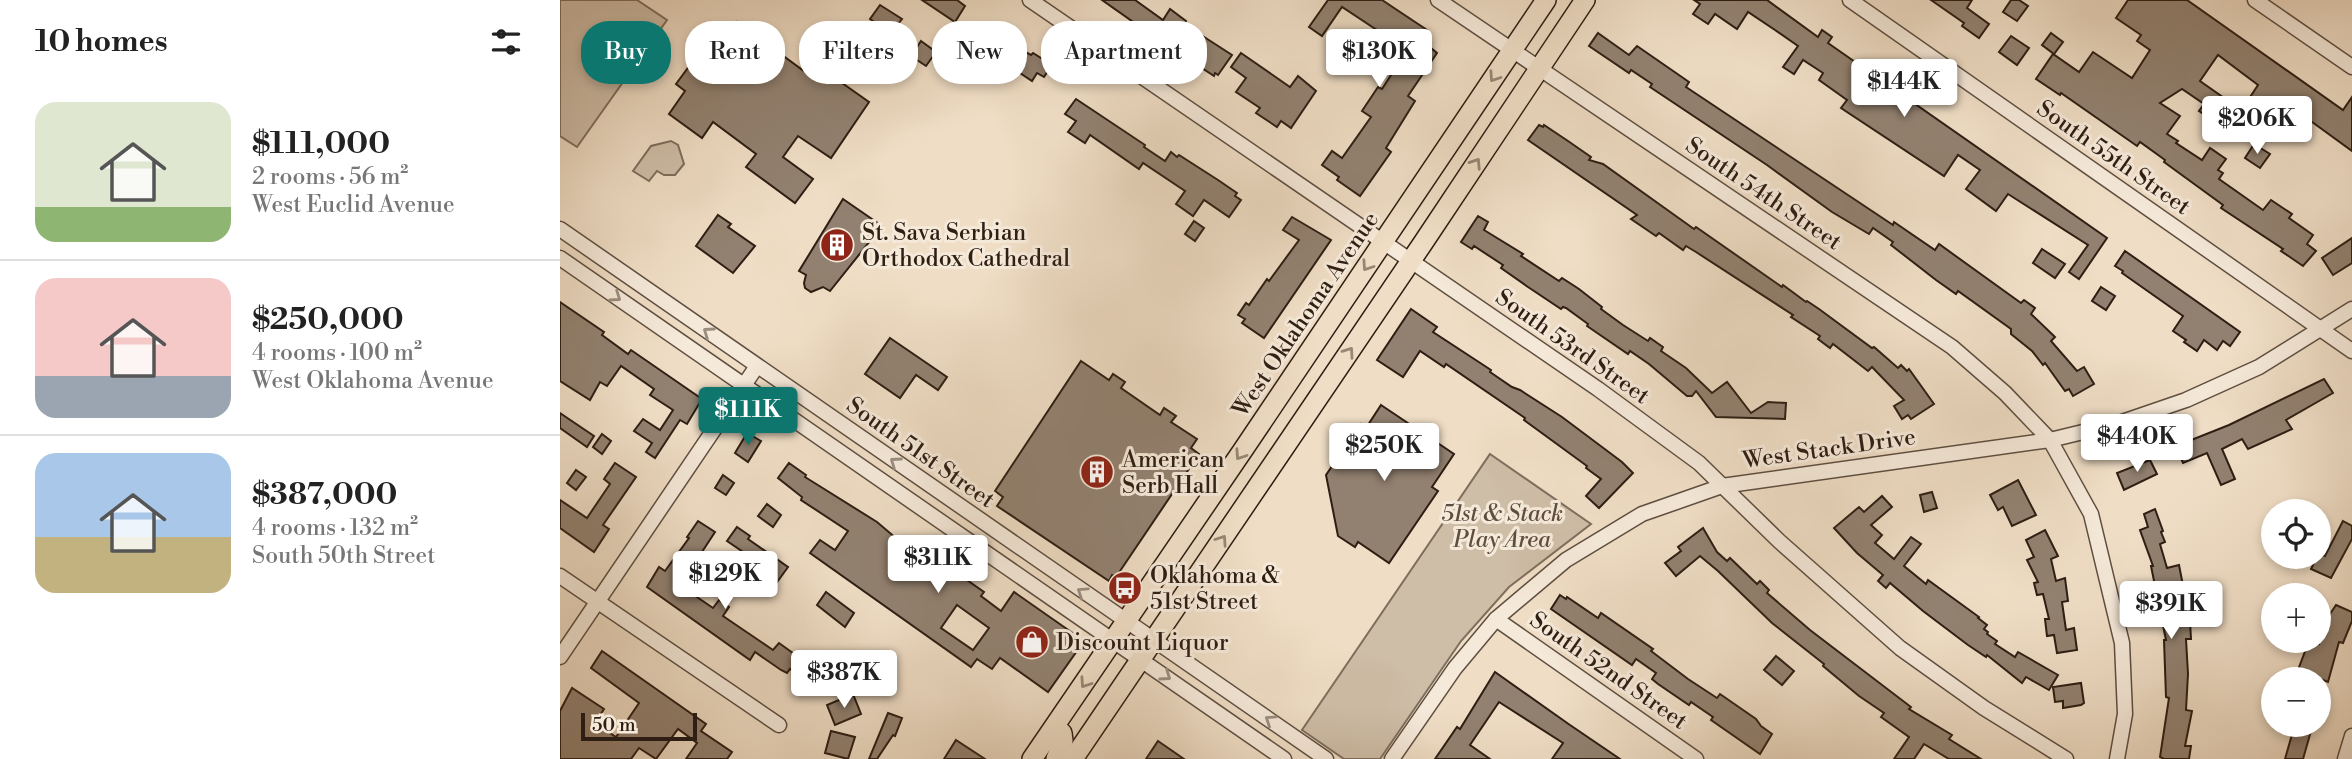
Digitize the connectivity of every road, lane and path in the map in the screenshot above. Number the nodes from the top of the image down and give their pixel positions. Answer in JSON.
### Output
{"nodes":[{"id":1,"x":1030,"y":0,"type":"edge"},
{"id":2,"x":1438,"y":0,"type":"edge"},
{"id":3,"x":1546,"y":0,"type":"edge"},
{"id":4,"x":1585,"y":0,"type":"edge"},
{"id":5,"x":1850,"y":0,"type":"edge"},
{"id":6,"x":2255,"y":0,"type":"edge"},
{"id":7,"x":1512,"y":50,"type":"junction"},
{"id":8,"x":2352,"y":67,"type":"edge"},
{"id":9,"x":1539,"y":68,"type":"junction"},
{"id":10,"x":560,"y":229,"type":"edge"},
{"id":11,"x":1383,"y":243,"type":"junction"},
{"id":12,"x":560,"y":258,"type":"edge"},
{"id":13,"x":1410,"y":262,"type":"junction"},
{"id":14,"x":2352,"y":309,"type":"edge"},
{"id":15,"x":2321,"y":329,"type":"junction"},
{"id":16,"x":2352,"y":351,"type":"edge"},
{"id":17,"x":757,"y":366,"type":"junction"},
{"id":18,"x":743,"y":386,"type":"junction"},
{"id":19,"x":2050,"y":440,"type":"junction"},
{"id":20,"x":1722,"y":486,"type":"junction"},
{"id":21,"x":560,"y":576,"type":"edge"},
{"id":22,"x":597,"y":601,"type":"junction"},
{"id":23,"x":1496,"y":619,"type":"junction"},
{"id":24,"x":1126,"y":622,"type":"junction"},
{"id":25,"x":1115,"y":640,"type":"junction"},
{"id":26,"x":1153,"y":641,"type":"junction"},
{"id":27,"x":560,"y":657,"type":"edge"},
{"id":28,"x":1141,"y":659,"type":"junction"},
{"id":29,"x":779,"y":725,"type":"dead end"},
{"id":30,"x":1055,"y":727,"type":"junction"},
{"id":31,"x":2352,"y":736,"type":"edge"},
{"id":32,"x":1032,"y":759,"type":"edge"},
{"id":33,"x":1056,"y":759,"type":"edge"},
{"id":34,"x":1073,"y":759,"type":"edge"},
{"id":35,"x":1284,"y":759,"type":"edge"},
{"id":36,"x":1326,"y":759,"type":"edge"},
{"id":37,"x":1392,"y":759,"type":"edge"},
{"id":38,"x":1696,"y":759,"type":"edge"},
{"id":39,"x":2066,"y":759,"type":"edge"},
{"id":40,"x":2118,"y":759,"type":"edge"},
{"id":41,"x":2345,"y":759,"type":"edge"}],
"edges":[{"from":1,"to":11,"type":"street","name":"South 53rd Street"},
{"from":2,"to":7,"type":"street","name":"South 54th Street"},
{"from":3,"to":7,"type":"main road","name":"West Oklahoma Avenue"},
{"from":4,"to":9,"type":"main road"},
{"from":5,"to":15,"type":"street","name":"South 55th Street"},
{"from":6,"to":8,"type":"street"},
{"from":7,"to":9,"type":"street","name":"South 54th Street"},
{"from":7,"to":11,"type":"main road","name":"West Oklahoma Avenue","one_way":true},
{"from":13,"to":9,"type":"main road","one_way":true},
{"from":9,"to":19,"type":"street","name":"South 54th Street"},
{"from":17,"to":10,"type":"street","name":"South 51st Street","one_way":true},
{"from":11,"to":13,"type":"street","name":"South 53rd Street"},
{"from":11,"to":24,"type":"main road","name":"West Oklahoma Avenue","one_way":true},
{"from":12,"to":18,"type":"street","name":"South 51st Street","one_way":true},
{"from":13,"to":20,"type":"street","name":"South 53rd Street"},
{"from":26,"to":13,"type":"main road","one_way":true},
{"from":14,"to":15,"type":"street","name":"West Stack Drive"},
{"from":15,"to":16,"type":"street","name":"South 55th Street"},
{"from":15,"to":19,"type":"street","name":"West Stack Drive"},
{"from":17,"to":18,"type":"street"},
{"from":24,"to":17,"type":"street","name":"South 51st Street","one_way":true},
{"from":18,"to":22,"type":"street"},
{"from":18,"to":25,"type":"street","name":"South 51st Street"},
{"from":19,"to":20,"type":"street","name":"West Stack Drive"},
{"from":19,"to":40,"type":"street","name":"South 54th Street"},
{"from":20,"to":23,"type":"street","name":"West Stack Drive"},
{"from":20,"to":39,"type":"street","name":"South 53rd Street"},
{"from":21,"to":22,"type":"street"},
{"from":22,"to":27,"type":"street"},
{"from":22,"to":29,"type":"street"},
{"from":23,"to":37,"type":"street","name":"West Stack Drive"},
{"from":23,"to":38,"type":"street","name":"South 52nd Street"},
{"from":24,"to":25,"type":"main road","name":"West Oklahoma Avenue"},
{"from":24,"to":26,"type":"street","name":"South 51st Street"},
{"from":25,"to":28,"type":"street","name":"South 51st Street"},
{"from":25,"to":30,"type":"main road","name":"West Oklahoma Avenue","one_way":true},
{"from":26,"to":28,"type":"main road"},
{"from":36,"to":26,"type":"street","name":"South 51st Street","one_way":true},
{"from":28,"to":34,"type":"main road"},
{"from":28,"to":35,"type":"street","name":"South 51st Street","one_way":true},
{"from":30,"to":32,"type":"main road","name":"West Oklahoma Avenue"},
{"from":30,"to":33,"type":"main road"},
{"from":31,"to":41,"type":"street"}]}
